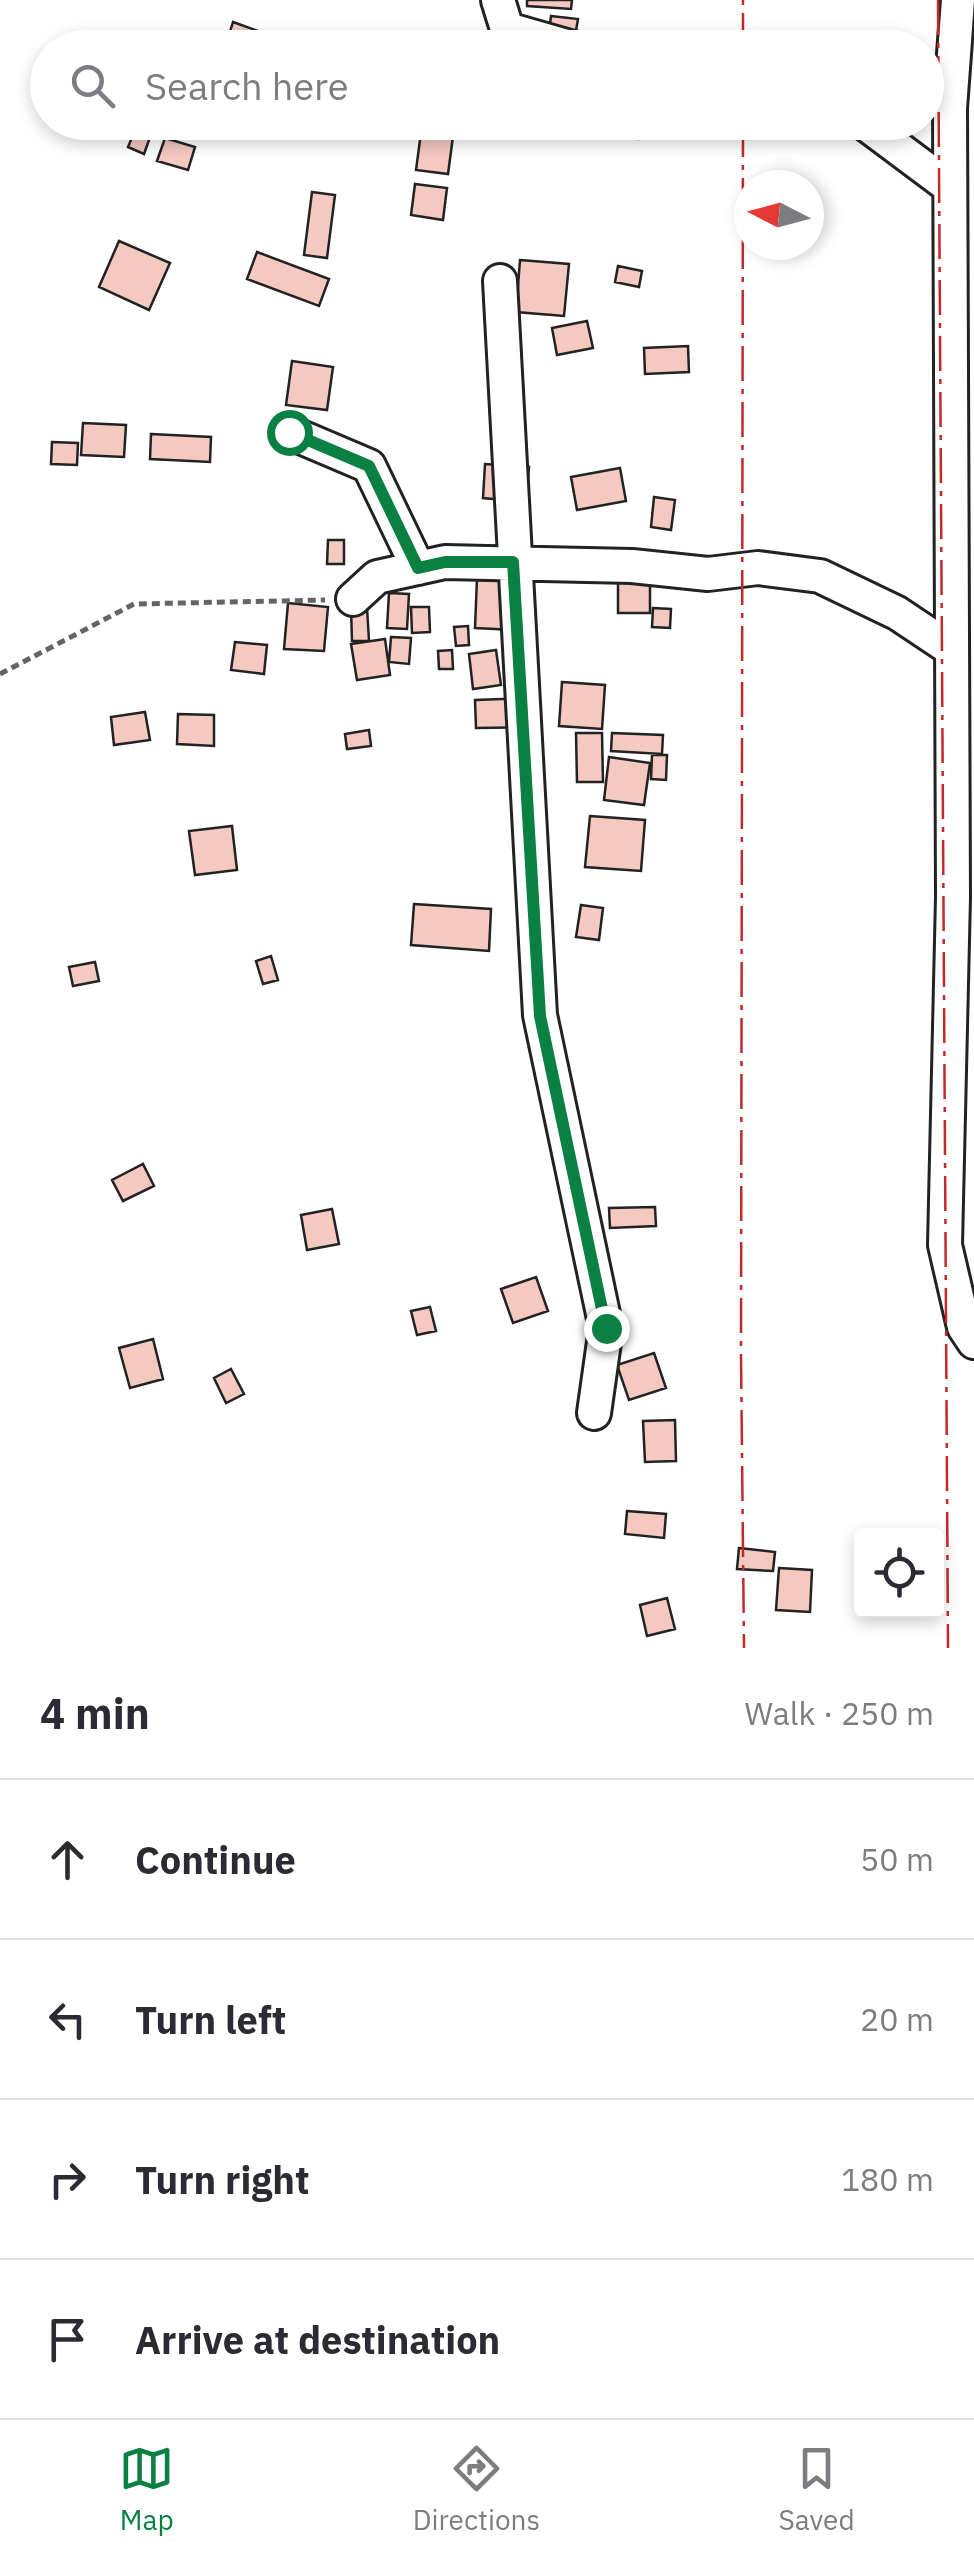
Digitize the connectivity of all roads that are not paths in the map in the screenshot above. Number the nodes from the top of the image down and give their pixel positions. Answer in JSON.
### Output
{"nodes":[{"id":1,"x":498,"y":0,"type":"edge"},
{"id":2,"x":958,"y":0,"type":"edge"},
{"id":3,"x":507,"y":30,"type":"edge"},
{"id":4,"x":887,"y":140,"type":"edge"},
{"id":5,"x":950,"y":187,"type":"junction"},
{"id":6,"x":500,"y":281,"type":"dead end"},
{"id":7,"x":962,"y":387,"type":"edge"},
{"id":8,"x":289,"y":432,"type":"dead end"},
{"id":9,"x":513,"y":562,"type":"junction"},
{"id":10,"x":418,"y":568,"type":"junction"},
{"id":11,"x":354,"y":600,"type":"road end"},
{"id":12,"x":951,"y":649,"type":"junction"},
{"id":13,"x":974,"y":1342,"type":"edge"},
{"id":14,"x":594,"y":1413,"type":"dead end"}],
"edges":[{"from":1,"to":3,"type":"street"},
{"from":2,"to":5,"type":"street"},
{"from":4,"to":5,"type":"street"},
{"from":5,"to":7,"type":"street"},
{"from":6,"to":9,"type":"street"},
{"from":7,"to":12,"type":"street"},
{"from":8,"to":10,"type":"street"},
{"from":9,"to":10,"type":"street"},
{"from":9,"to":12,"type":"street"},
{"from":9,"to":14,"type":"street"},
{"from":10,"to":11,"type":"street"},
{"from":12,"to":13,"type":"street"}]}
